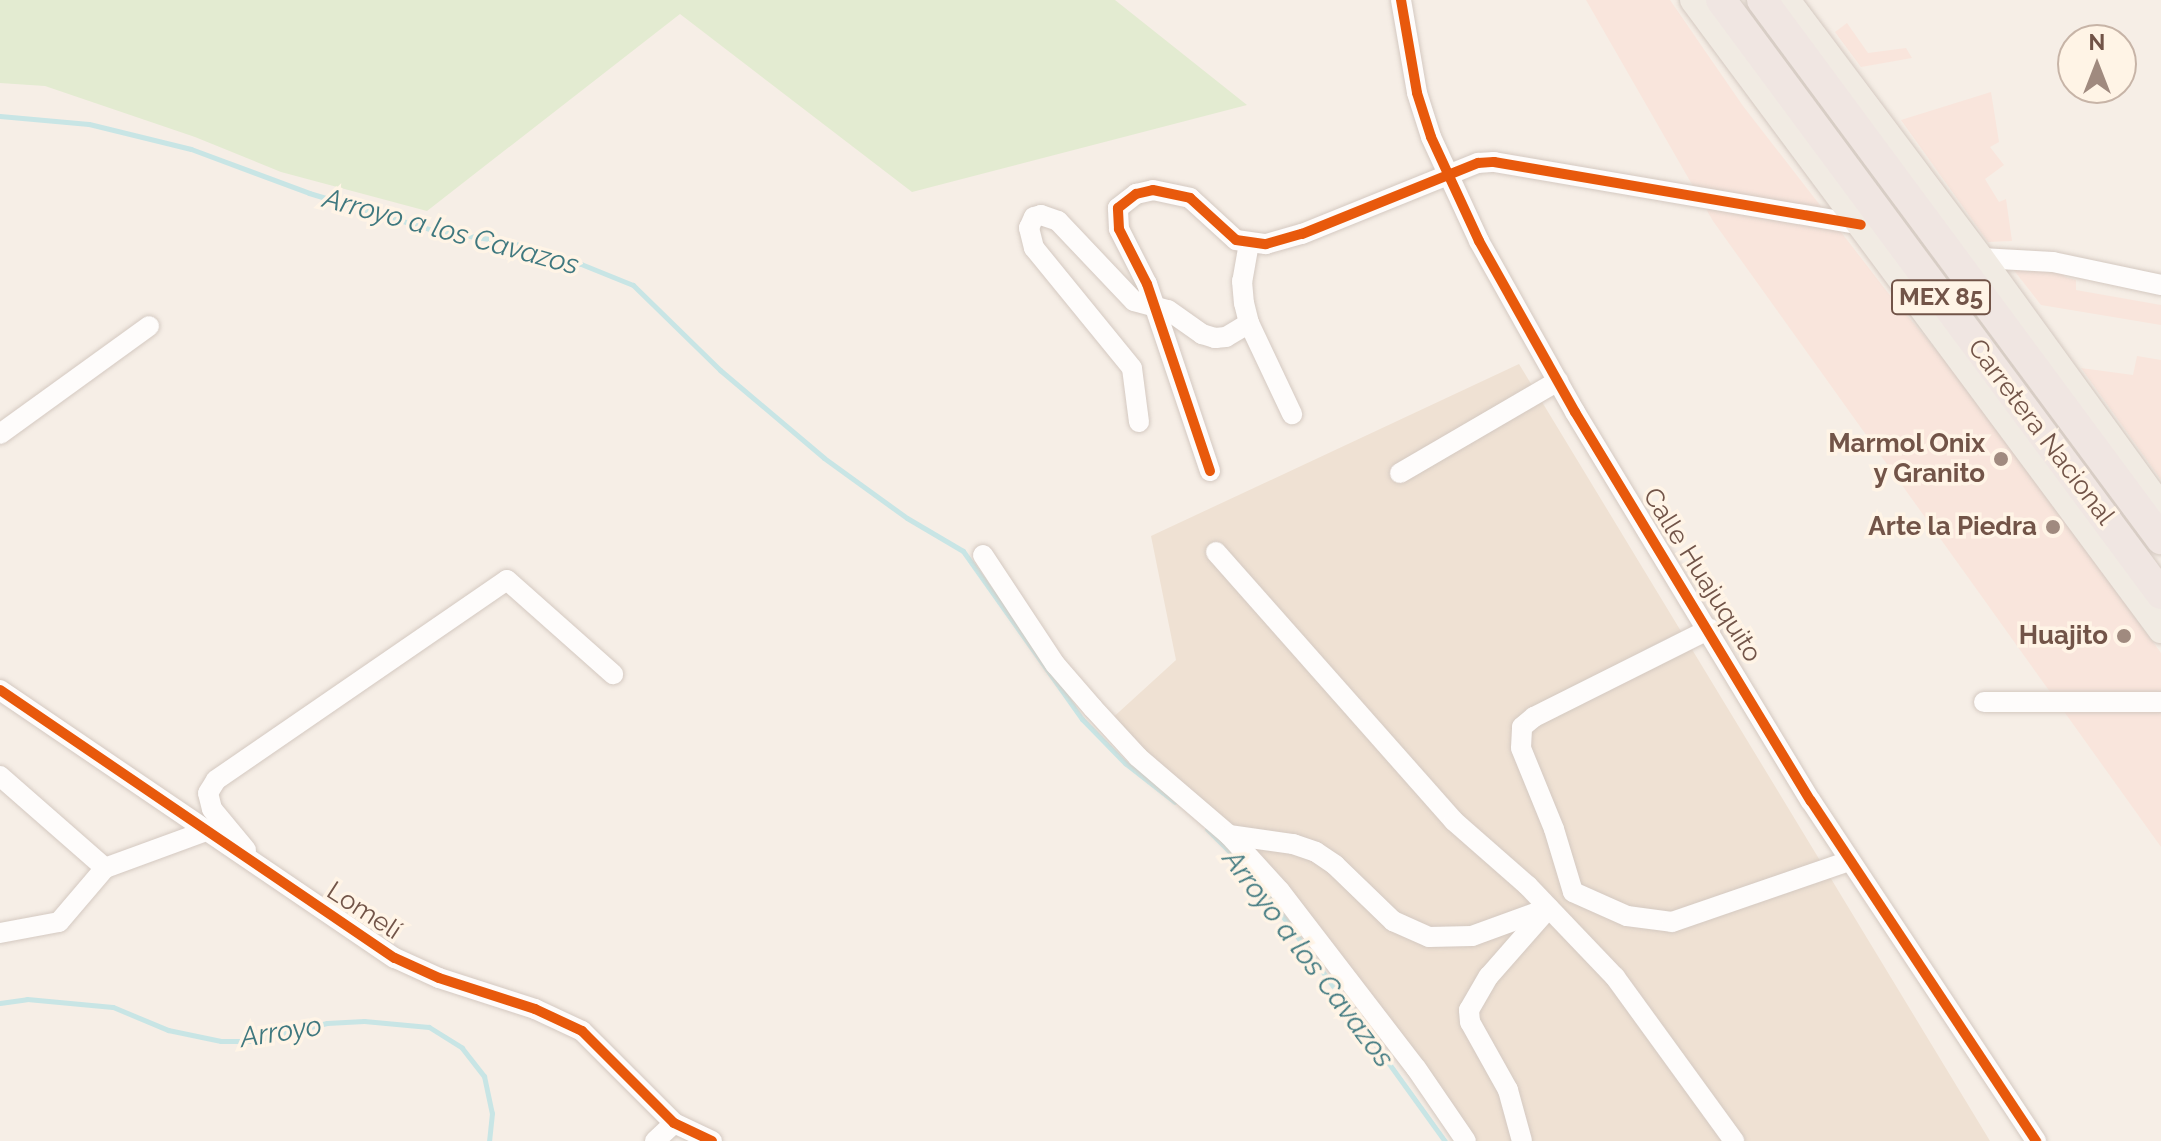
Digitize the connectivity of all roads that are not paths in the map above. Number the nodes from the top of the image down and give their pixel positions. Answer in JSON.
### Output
{"nodes":[{"id":1,"x":1401,"y":0,"type":"edge"},
{"id":2,"x":1693,"y":0,"type":"edge"},
{"id":3,"x":1721,"y":0,"type":"edge"},
{"id":4,"x":1762,"y":0,"type":"edge"},
{"id":5,"x":1787,"y":0,"type":"edge"},
{"id":6,"x":1447,"y":177,"type":"junction"},
{"id":7,"x":1861,"y":225,"type":"junction"},
{"id":8,"x":1249,"y":243,"type":"junction"},
{"id":9,"x":1981,"y":258,"type":"junction"},
{"id":10,"x":2161,"y":285,"type":"edge"},
{"id":11,"x":1154,"y":309,"type":"junction"},
{"id":12,"x":1249,"y":323,"type":"junction"},
{"id":13,"x":149,"y":326,"type":"dead end"},
{"id":14,"x":1558,"y":381,"type":"junction"},
{"id":15,"x":1292,"y":414,"type":"dead end"},
{"id":16,"x":1139,"y":422,"type":"dead end"},
{"id":17,"x":0,"y":434,"type":"edge"},
{"id":18,"x":1210,"y":471,"type":"dead end"},
{"id":19,"x":1400,"y":473,"type":"dead end"},
{"id":20,"x":2161,"y":507,"type":"edge"},
{"id":21,"x":2161,"y":539,"type":"edge"},
{"id":22,"x":1216,"y":552,"type":"dead end"},
{"id":23,"x":983,"y":555,"type":"dead end"},
{"id":24,"x":2161,"y":594,"type":"edge"},
{"id":25,"x":1710,"y":629,"type":"junction"},
{"id":26,"x":2161,"y":630,"type":"edge"},
{"id":27,"x":613,"y":674,"type":"dead end"},
{"id":28,"x":0,"y":690,"type":"edge"},
{"id":29,"x":1984,"y":702,"type":"dead end"},
{"id":30,"x":2161,"y":702,"type":"edge"},
{"id":31,"x":0,"y":776,"type":"edge"},
{"id":32,"x":206,"y":831,"type":"junction"},
{"id":33,"x":1229,"y":835,"type":"junction"},
{"id":34,"x":1849,"y":861,"type":"junction"},
{"id":35,"x":255,"y":862,"type":"junction"},
{"id":36,"x":105,"y":868,"type":"junction"},
{"id":37,"x":1573,"y":892,"type":"junction"},
{"id":38,"x":1549,"y":908,"type":"junction"},
{"id":39,"x":0,"y":933,"type":"edge"},
{"id":40,"x":674,"y":1123,"type":"junction"},
{"id":41,"x":655,"y":1141,"type":"edge"},
{"id":42,"x":712,"y":1141,"type":"edge"},
{"id":43,"x":1466,"y":1141,"type":"edge"},
{"id":44,"x":1522,"y":1141,"type":"edge"},
{"id":45,"x":1734,"y":1141,"type":"edge"},
{"id":46,"x":2036,"y":1141,"type":"edge"}],
"edges":[{"from":1,"to":6,"type":"street","name":"Calle Huajuquito"},
{"from":2,"to":7,"type":"main road","name":"Carretera Nacional","number":"MEX 85"},
{"from":3,"to":24,"type":"highway","name":"Carretera Nacional","number":"MEX 85"},
{"from":4,"to":21,"type":"highway","name":"Carretera Nacional","number":"MEX 85"},
{"from":5,"to":9,"type":"main road","name":"Carretera Nacional","number":"MEX 85"},
{"from":6,"to":7,"type":"street"},
{"from":6,"to":8,"type":"street"},
{"from":6,"to":14,"type":"street","name":"Calle Huajuquito"},
{"from":7,"to":26,"type":"main road","name":"Carretera Nacional","number":"MEX 85"},
{"from":8,"to":11,"type":"street"},
{"from":8,"to":12,"type":"street"},
{"from":9,"to":10,"type":"street"},
{"from":9,"to":20,"type":"main road","name":"Carretera Nacional","number":"MEX 85"},
{"from":11,"to":12,"type":"street"},
{"from":11,"to":16,"type":"street"},
{"from":11,"to":18,"type":"street"},
{"from":12,"to":15,"type":"street"},
{"from":13,"to":17,"type":"street"},
{"from":14,"to":19,"type":"street"},
{"from":14,"to":25,"type":"street","name":"Calle Huajuquito"},
{"from":22,"to":38,"type":"street"},
{"from":23,"to":33,"type":"street"},
{"from":25,"to":34,"type":"street","name":"Calle Huajuquito"},
{"from":25,"to":37,"type":"street"},
{"from":27,"to":35,"type":"street"},
{"from":28,"to":32,"type":"street","name":"Lomelí"},
{"from":29,"to":30,"type":"street"},
{"from":31,"to":36,"type":"street"},
{"from":32,"to":35,"type":"street","name":"Lomelí"},
{"from":32,"to":36,"type":"street"},
{"from":33,"to":38,"type":"street"},
{"from":33,"to":43,"type":"street"},
{"from":34,"to":37,"type":"street"},
{"from":34,"to":46,"type":"street","name":"Calle Huajuquito"},
{"from":35,"to":40,"type":"street","name":"Lomelí"},
{"from":36,"to":39,"type":"street"},
{"from":37,"to":38,"type":"street"},
{"from":38,"to":44,"type":"street"},
{"from":38,"to":45,"type":"street"},
{"from":40,"to":41,"type":"street"},
{"from":40,"to":42,"type":"street","name":"Lomelí"}]}
